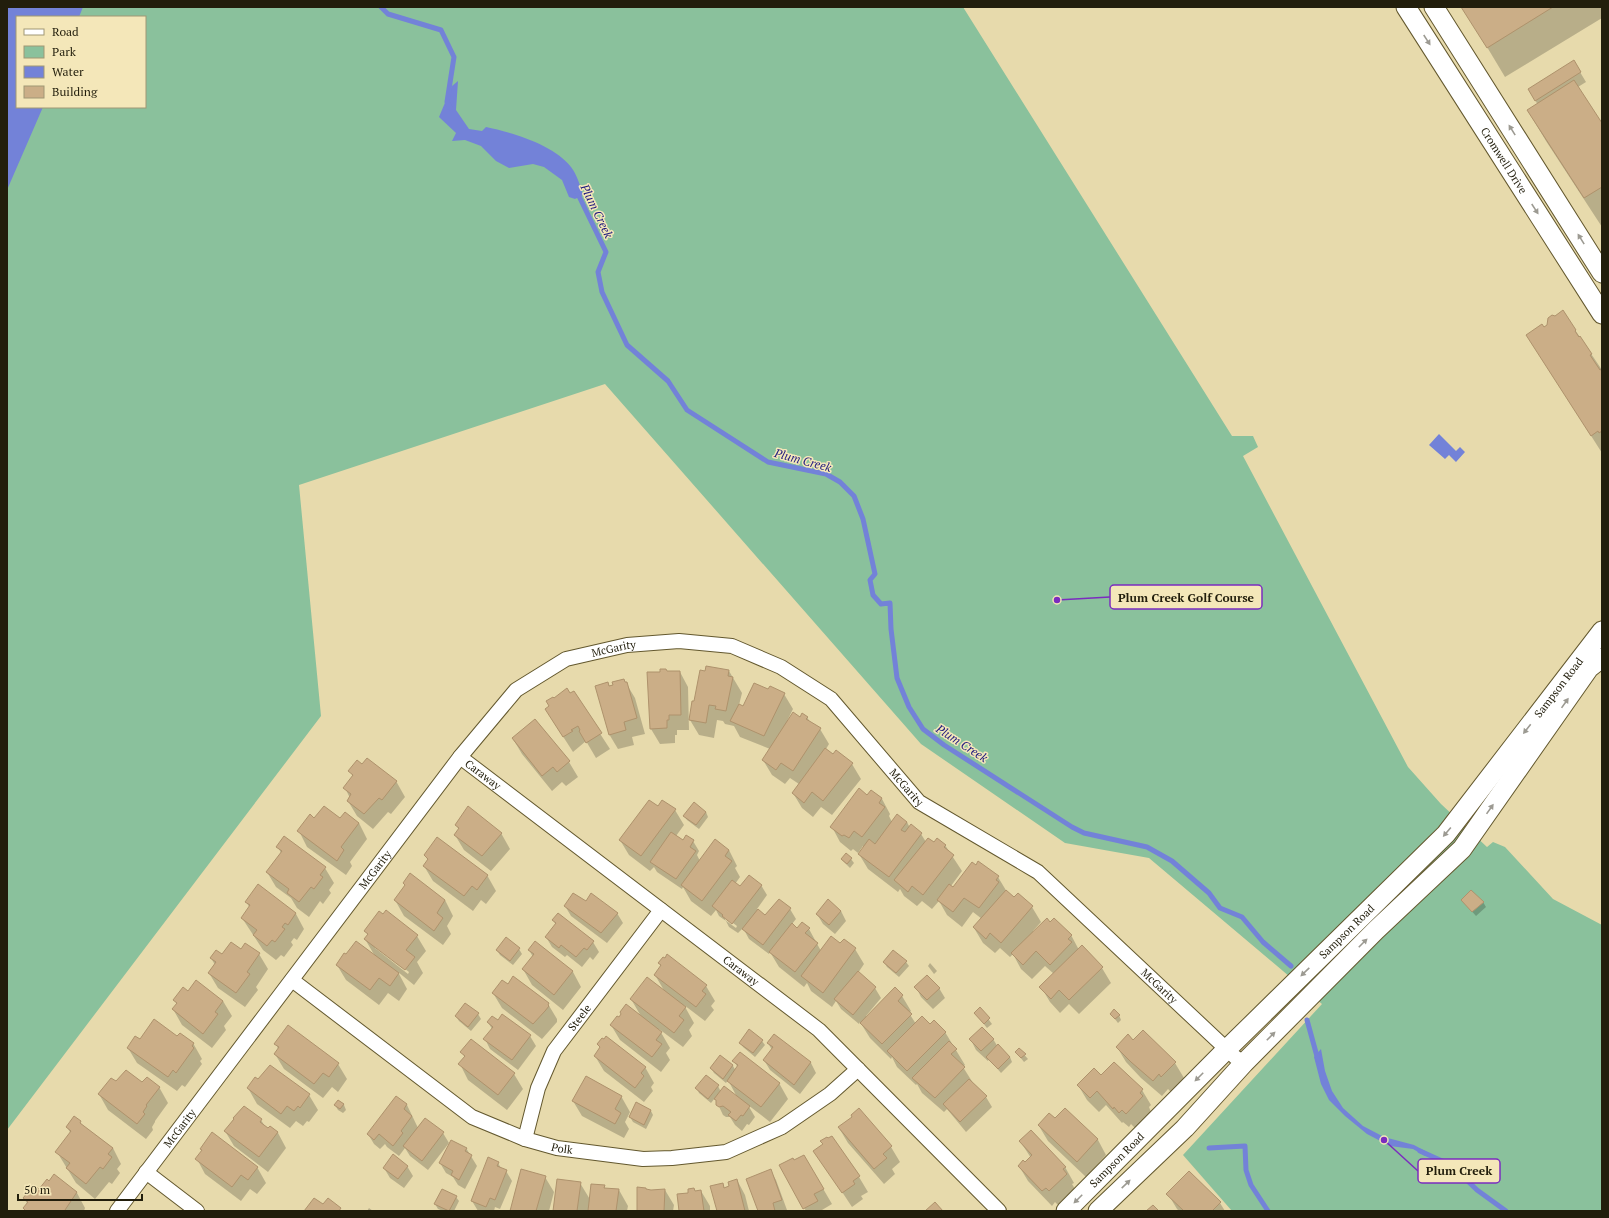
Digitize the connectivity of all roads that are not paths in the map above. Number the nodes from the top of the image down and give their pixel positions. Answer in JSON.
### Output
{"nodes":[{"id":1,"x":1406,"y":7,"type":"edge"},
{"id":2,"x":1434,"y":7,"type":"edge"},
{"id":3,"x":1602,"y":272,"type":"edge"},
{"id":4,"x":1602,"y":314,"type":"edge"},
{"id":5,"x":1602,"y":631,"type":"edge"},
{"id":6,"x":1602,"y":658,"type":"edge"},
{"id":7,"x":460,"y":757,"type":"junction"},
{"id":8,"x":661,"y":910,"type":"junction"},
{"id":9,"x":292,"y":980,"type":"junction"},
{"id":10,"x":1227,"y":1049,"type":"junction"},
{"id":11,"x":1244,"y":1063,"type":"junction"},
{"id":12,"x":858,"y":1069,"type":"junction"},
{"id":13,"x":525,"y":1139,"type":"junction"},
{"id":14,"x":146,"y":1172,"type":"junction"},
{"id":15,"x":117,"y":1211,"type":"edge"},
{"id":16,"x":197,"y":1211,"type":"edge"},
{"id":17,"x":1000,"y":1211,"type":"edge"},
{"id":18,"x":1066,"y":1211,"type":"edge"},
{"id":19,"x":1098,"y":1211,"type":"edge"}],
"edges":[{"from":1,"to":4,"type":"street","name":"Cromwell Drive","one_way":true},
{"from":3,"to":2,"type":"street","name":"Cromwell Drive","one_way":true},
{"from":5,"to":10,"type":"street","name":"Sampson Road","one_way":true},
{"from":11,"to":6,"type":"street","name":"Sampson Road","one_way":true},
{"from":7,"to":8,"type":"street","name":"Caraway"},
{"from":7,"to":9,"type":"street","name":"McGarity"},
{"from":7,"to":10,"type":"street","name":"McGarity"},
{"from":8,"to":12,"type":"street","name":"Caraway"},
{"from":8,"to":13,"type":"street","name":"Steele"},
{"from":9,"to":13,"type":"street","name":"Polk"},
{"from":9,"to":14,"type":"street","name":"McGarity"},
{"from":10,"to":11,"type":"street","name":"McGarity"},
{"from":10,"to":18,"type":"street","name":"Sampson Road","one_way":true},
{"from":19,"to":11,"type":"street","name":"Sampson Road","one_way":true},
{"from":12,"to":13,"type":"street","name":"Polk"},
{"from":12,"to":17,"type":"street","name":"Caraway"},
{"from":14,"to":15,"type":"street","name":"McGarity"},
{"from":14,"to":16,"type":"street"}]}
